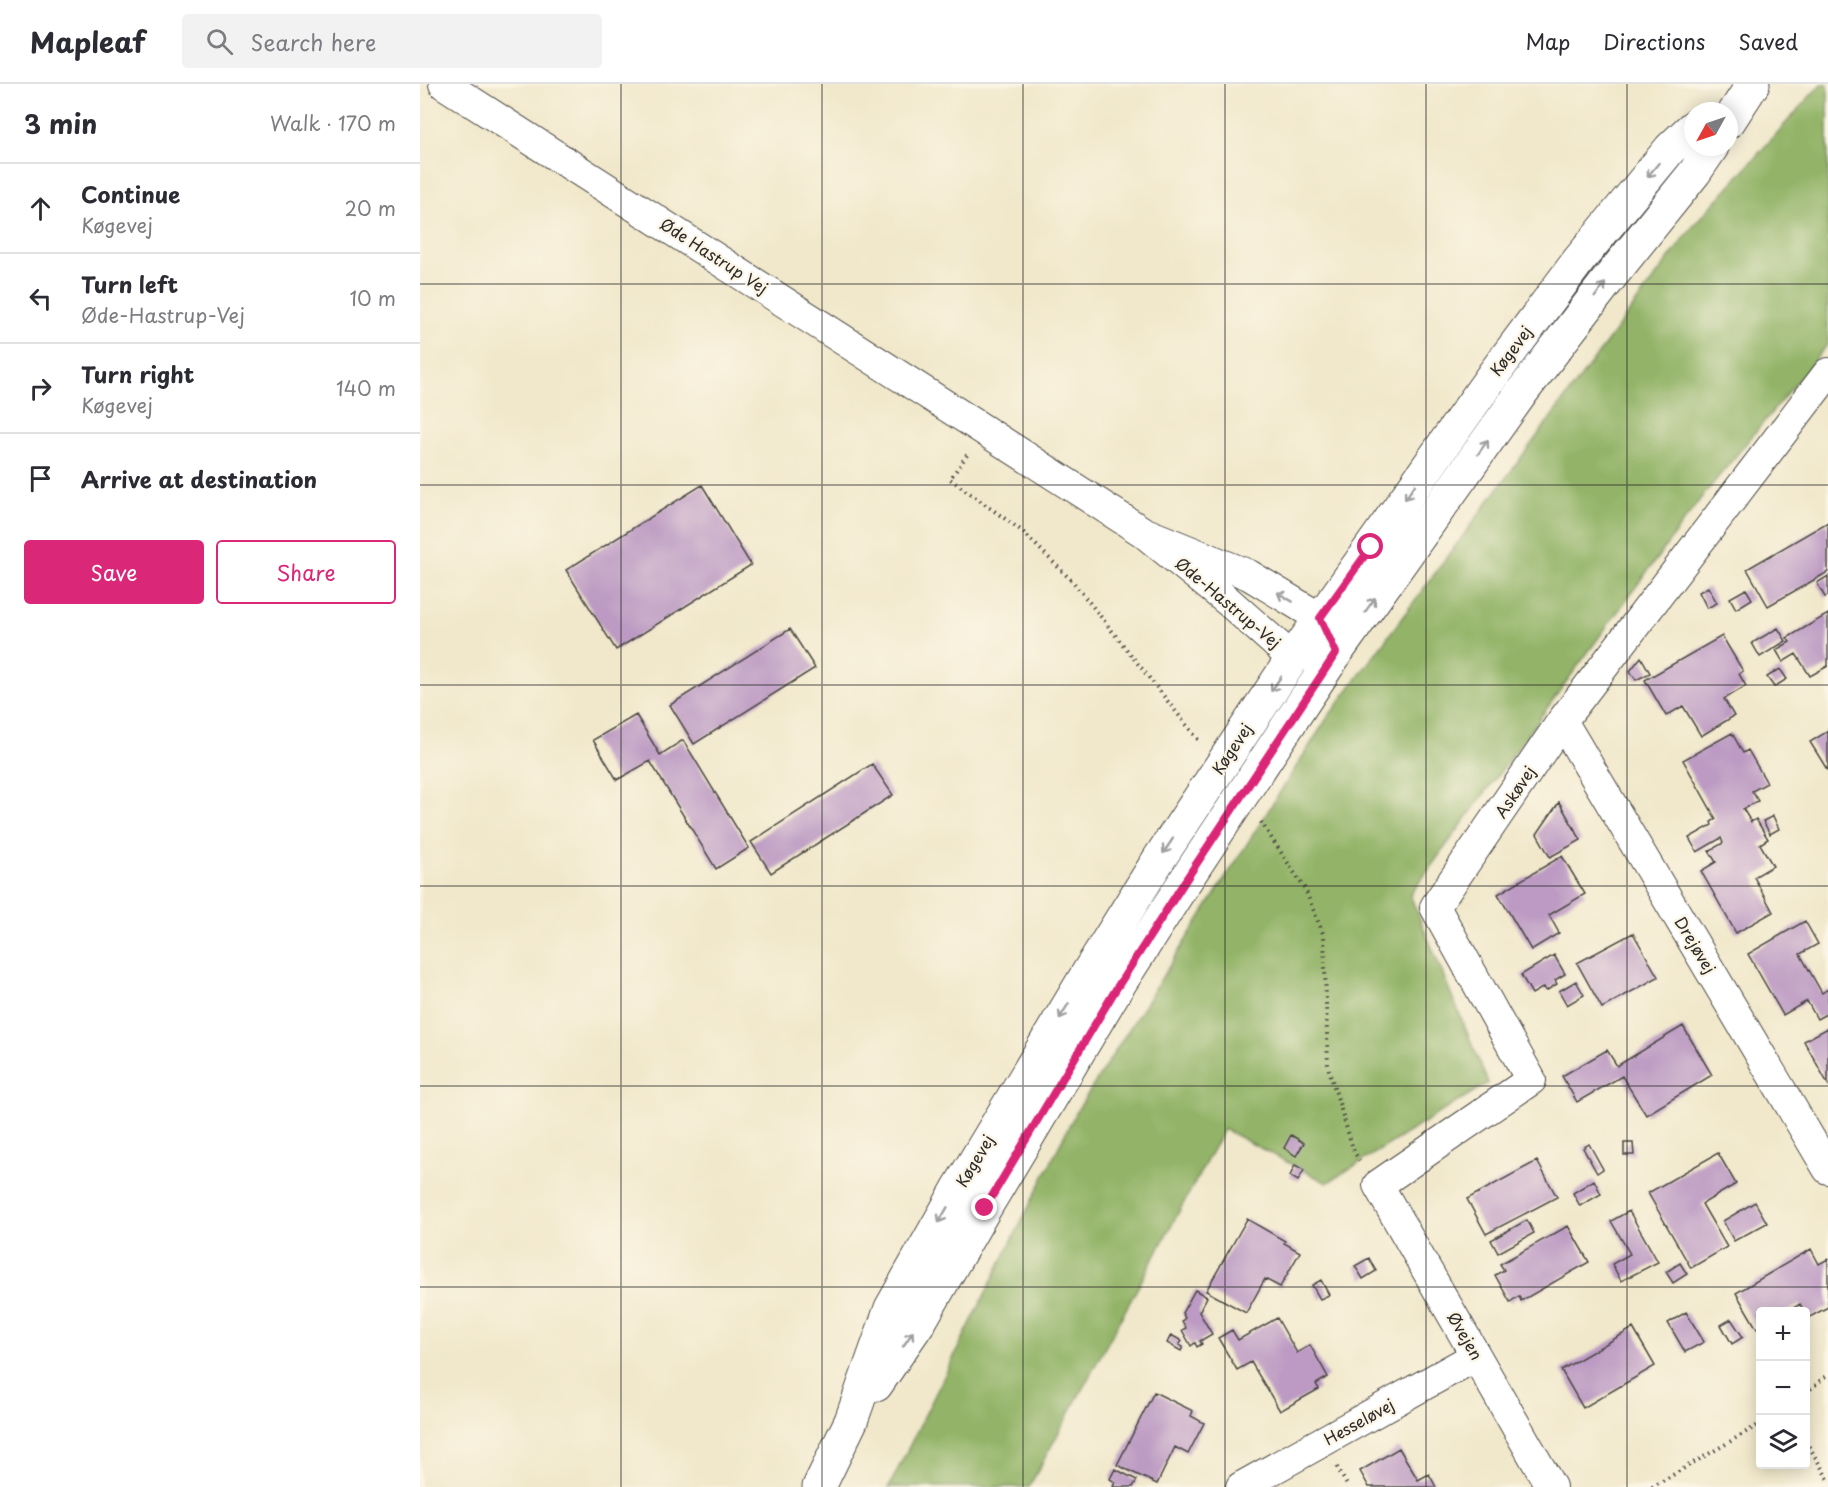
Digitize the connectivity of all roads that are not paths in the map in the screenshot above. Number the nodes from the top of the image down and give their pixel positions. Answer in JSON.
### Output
{"nodes":[{"id":1,"x":444,"y":84,"type":"edge"},
{"id":2,"x":1738,"y":84,"type":"edge"},
{"id":3,"x":1754,"y":84,"type":"edge"},
{"id":4,"x":1719,"y":102,"type":"edge"},
{"id":5,"x":1738,"y":108,"type":"edge"},
{"id":6,"x":1684,"y":136,"type":"edge"},
{"id":7,"x":1706,"y":156,"type":"edge"},
{"id":8,"x":1828,"y":373,"type":"edge"},
{"id":9,"x":984,"y":429,"type":"joint"},
{"id":10,"x":1143,"y":532,"type":"junction"},
{"id":11,"x":1320,"y":618,"type":"junction"},
{"id":12,"x":1336,"y":653,"type":"junction"},
{"id":13,"x":1294,"y":656,"type":"junction"},
{"id":14,"x":1563,"y":721,"type":"junction"},
{"id":15,"x":1828,"y":1169,"type":"edge"},
{"id":16,"x":1378,"y":1185,"type":"joint"},
{"id":17,"x":1476,"y":1356,"type":"junction"},
{"id":18,"x":851,"y":1421,"type":"junction"},
{"id":19,"x":819,"y":1487,"type":"edge"},
{"id":20,"x":1241,"y":1487,"type":"edge"},
{"id":21,"x":1551,"y":1487,"type":"edge"}],
"edges":[{"from":1,"to":9,"type":"street","name":"Øde Hastrup Vej"},
{"from":2,"to":4,"type":"main road"},
{"from":3,"to":5,"type":"main road"},
{"from":6,"to":11,"type":"main road","name":"Køgevej","one_way":true},
{"from":12,"to":7,"type":"main road","name":"Køgevej","one_way":true},
{"from":8,"to":14,"type":"street","name":"Askøvej"},
{"from":9,"to":10,"type":"street","name":"Øde-Hastrup-Vej"},
{"from":11,"to":10,"type":"street","name":"Øde-Hastrup-Vej","one_way":true},
{"from":10,"to":13,"type":"street","name":"Øde-Hastrup-Vej"},
{"from":11,"to":12,"type":"street"},
{"from":11,"to":13,"type":"main road","name":"Køgevej"},
{"from":12,"to":13,"type":"street","name":"Øde-Hastrup-Vej"},
{"from":18,"to":12,"type":"main road","name":"Køgevej","one_way":true},
{"from":13,"to":18,"type":"main road","name":"Køgevej","one_way":true},
{"from":14,"to":15,"type":"street","name":"Drejøvej"},
{"from":14,"to":16,"type":"street","name":"Askøvej"},
{"from":16,"to":17,"type":"street","name":"Øvejen"},
{"from":17,"to":20,"type":"street","name":"Hesseløvej"},
{"from":17,"to":21,"type":"street","name":"Øvejen"},
{"from":18,"to":19,"type":"main road","name":"Køgevej"}]}
